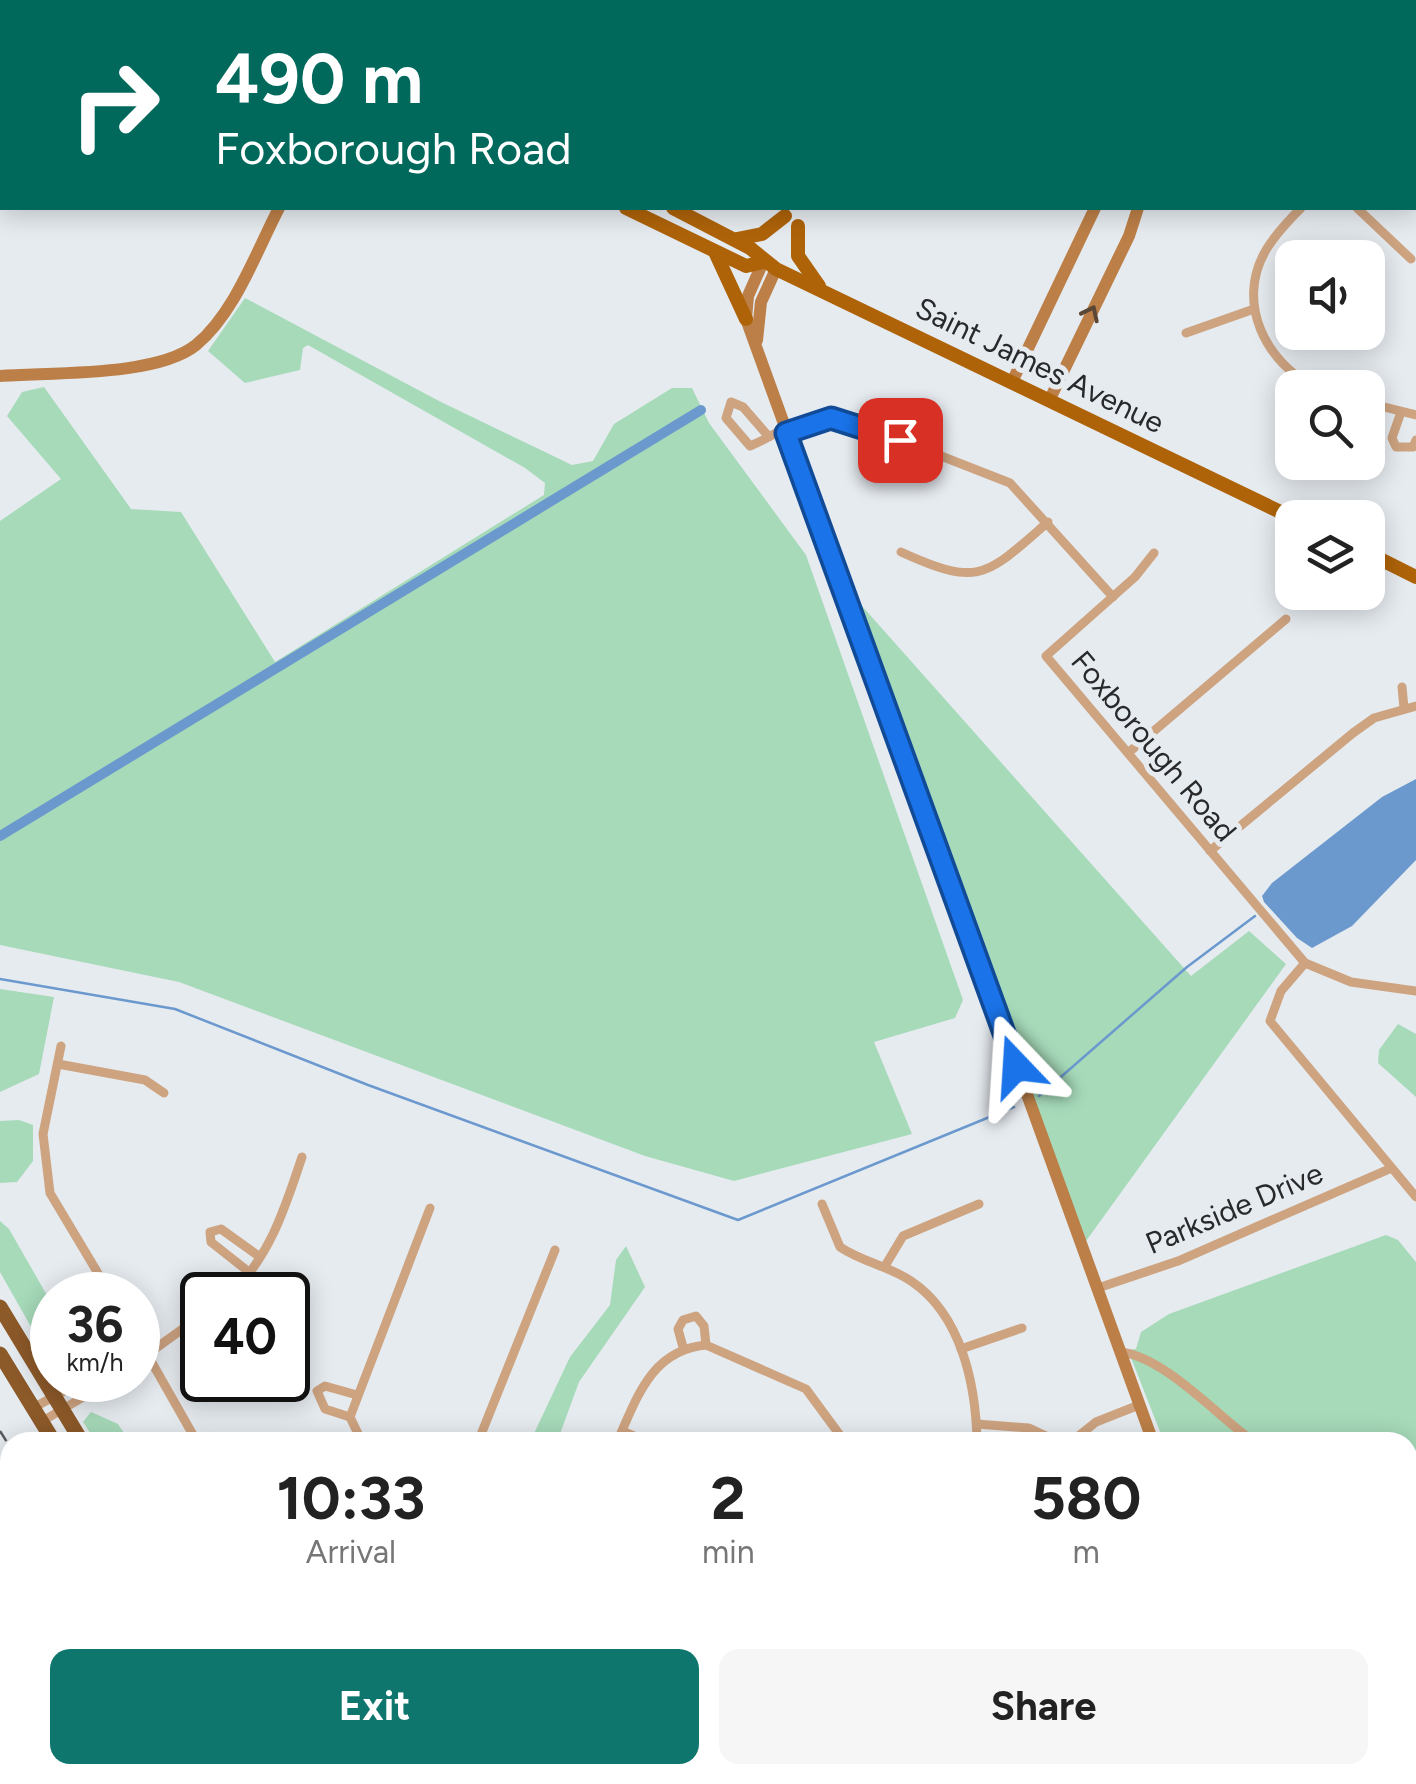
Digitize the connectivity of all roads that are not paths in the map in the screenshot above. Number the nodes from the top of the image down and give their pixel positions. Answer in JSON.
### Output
{"nodes":[{"id":1,"x":278,"y":210,"type":"edge"},
{"id":2,"x":630,"y":210,"type":"edge"},
{"id":3,"x":677,"y":210,"type":"edge"},
{"id":4,"x":1094,"y":210,"type":"edge"},
{"id":5,"x":1137,"y":210,"type":"edge"},
{"id":6,"x":1299,"y":210,"type":"edge"},
{"id":7,"x":1359,"y":210,"type":"edge"},
{"id":8,"x":732,"y":238,"type":"junction"},
{"id":9,"x":712,"y":250,"type":"junction"},
{"id":10,"x":1410,"y":259,"type":"dead end"},
{"id":11,"x":769,"y":266,"type":"junction"},
{"id":12,"x":822,"y":291,"type":"junction"},
{"id":13,"x":1254,"y":309,"type":"junction"},
{"id":14,"x":746,"y":319,"type":"junction"},
{"id":15,"x":1186,"y":332,"type":"dead end"},
{"id":16,"x":757,"y":352,"type":"junction"},
{"id":17,"x":1289,"y":370,"type":"edge"},
{"id":18,"x":0,"y":376,"type":"edge"},
{"id":19,"x":1012,"y":382,"type":"junction"},
{"id":20,"x":1050,"y":401,"type":"junction"},
{"id":21,"x":1385,"y":408,"type":"edge"},
{"id":22,"x":1401,"y":412,"type":"junction"},
{"id":23,"x":1416,"y":415,"type":"edge"},
{"id":24,"x":785,"y":430,"type":"junction"},
{"id":25,"x":769,"y":438,"type":"junction"},
{"id":26,"x":1416,"y":440,"type":"edge"},
{"id":27,"x":1275,"y":510,"type":"edge"},
{"id":28,"x":1048,"y":522,"type":"junction"},
{"id":29,"x":900,"y":552,"type":"dead end"},
{"id":30,"x":1154,"y":553,"type":"dead end"},
{"id":31,"x":1385,"y":562,"type":"edge"},
{"id":32,"x":1416,"y":577,"type":"edge"},
{"id":33,"x":1113,"y":597,"type":"junction"},
{"id":34,"x":1286,"y":619,"type":"dead end"},
{"id":35,"x":1402,"y":687,"type":"dead end"},
{"id":36,"x":1416,"y":706,"type":"edge"},
{"id":37,"x":1404,"y":708,"type":"junction"},
{"id":38,"x":1128,"y":754,"type":"junction"},
{"id":39,"x":1210,"y":851,"type":"junction"},
{"id":40,"x":1305,"y":963,"type":"junction"},
{"id":41,"x":1416,"y":991,"type":"edge"},
{"id":42,"x":60,"y":1046,"type":"dead end"},
{"id":43,"x":58,"y":1064,"type":"junction"},
{"id":44,"x":164,"y":1094,"type":"dead end"},
{"id":45,"x":302,"y":1157,"type":"dead end"},
{"id":46,"x":1389,"y":1169,"type":"junction"},
{"id":47,"x":1416,"y":1198,"type":"edge"},
{"id":48,"x":822,"y":1204,"type":"dead end"},
{"id":49,"x":979,"y":1204,"type":"dead end"},
{"id":50,"x":430,"y":1208,"type":"dead end"},
{"id":51,"x":555,"y":1250,"type":"dead end"},
{"id":52,"x":260,"y":1257,"type":"junction"},
{"id":53,"x":886,"y":1266,"type":"junction"},
{"id":54,"x":97,"y":1272,"type":"edge"},
{"id":55,"x":249,"y":1272,"type":"joint"},
{"id":56,"x":1098,"y":1288,"type":"junction"},
{"id":57,"x":0,"y":1306,"type":"edge"},
{"id":58,"x":1022,"y":1328,"type":"dead end"},
{"id":59,"x":706,"y":1345,"type":"junction"},
{"id":60,"x":682,"y":1347,"type":"junction"},
{"id":61,"x":961,"y":1349,"type":"junction"},
{"id":62,"x":1121,"y":1352,"type":"junction"},
{"id":63,"x":0,"y":1354,"type":"edge"},
{"id":64,"x":160,"y":1381,"type":"edge"},
{"id":65,"x":357,"y":1395,"type":"junction"},
{"id":66,"x":63,"y":1402,"type":"edge"},
{"id":67,"x":59,"y":1404,"type":"junction"},
{"id":68,"x":1139,"y":1405,"type":"junction"},
{"id":69,"x":37,"y":1415,"type":"junction"},
{"id":70,"x":350,"y":1416,"type":"junction"},
{"id":71,"x":977,"y":1424,"type":"junction"},
{"id":72,"x":622,"y":1431,"type":"edge"},
{"id":73,"x":48,"y":1432,"type":"edge"},
{"id":74,"x":76,"y":1432,"type":"edge"},
{"id":75,"x":191,"y":1432,"type":"edge"},
{"id":76,"x":357,"y":1432,"type":"edge"},
{"id":77,"x":482,"y":1432,"type":"edge"},
{"id":78,"x":838,"y":1432,"type":"edge"},
{"id":79,"x":977,"y":1432,"type":"edge"},
{"id":80,"x":1038,"y":1432,"type":"edge"},
{"id":81,"x":1083,"y":1432,"type":"edge"},
{"id":82,"x":1149,"y":1432,"type":"edge"},
{"id":83,"x":1242,"y":1432,"type":"edge"}],
"edges":[{"from":1,"to":18,"type":"street"},
{"from":2,"to":9,"type":"main road","name":"Saint James Avenue"},
{"from":3,"to":8,"type":"main road","name":"Saint James Avenue"},
{"from":4,"to":19,"type":"street"},
{"from":20,"to":5,"type":"street","one_way":true},
{"from":6,"to":13,"type":"street"},
{"from":7,"to":10,"type":"street"},
{"from":8,"to":11,"type":"main road","name":"Saint James Avenue"},
{"from":8,"to":12,"type":"main road"},
{"from":9,"to":11,"type":"main road","name":"Saint James Avenue"},
{"from":9,"to":14,"type":"main road"},
{"from":11,"to":12,"type":"main road","name":"Saint James Avenue"},
{"from":11,"to":14,"type":"street"},
{"from":11,"to":16,"type":"street"},
{"from":12,"to":19,"type":"main road","name":"Saint James Avenue"},
{"from":13,"to":15,"type":"street"},
{"from":13,"to":17,"type":"street"},
{"from":14,"to":16,"type":"street"},
{"from":16,"to":24,"type":"street"},
{"from":19,"to":20,"type":"main road","name":"Saint James Avenue"},
{"from":20,"to":27,"type":"main road","name":"Saint James Avenue"},
{"from":21,"to":22,"type":"street"},
{"from":22,"to":23,"type":"street"},
{"from":22,"to":26,"type":"street"},
{"from":24,"to":25,"type":"street"},
{"from":24,"to":28,"type":"street"},
{"from":24,"to":56,"type":"street"},
{"from":25,"to":25,"type":"street"},
{"from":28,"to":29,"type":"street"},
{"from":28,"to":33,"type":"street"},
{"from":30,"to":33,"type":"street"},
{"from":31,"to":32,"type":"main road"},
{"from":33,"to":38,"type":"street","name":"Foxborough Road"},
{"from":34,"to":38,"type":"street"},
{"from":35,"to":37,"type":"street"},
{"from":36,"to":37,"type":"street"},
{"from":37,"to":39,"type":"street"},
{"from":38,"to":39,"type":"street","name":"Foxborough Road"},
{"from":39,"to":40,"type":"street","name":"Foxborough Road"},
{"from":40,"to":41,"type":"street","name":"Foxborough Road"},
{"from":40,"to":46,"type":"street"},
{"from":42,"to":43,"type":"street"},
{"from":43,"to":44,"type":"street"},
{"from":43,"to":54,"type":"street"},
{"from":45,"to":52,"type":"street"},
{"from":46,"to":47,"type":"street"},
{"from":46,"to":56,"type":"street","name":"Parkside Drive"},
{"from":48,"to":53,"type":"street"},
{"from":49,"to":53,"type":"street"},
{"from":50,"to":65,"type":"street"},
{"from":51,"to":77,"type":"street"},
{"from":52,"to":55,"type":"street"},
{"from":52,"to":55,"type":"street"},
{"from":53,"to":61,"type":"street"},
{"from":56,"to":62,"type":"street"},
{"from":57,"to":67,"type":"highway"},
{"from":58,"to":61,"type":"street"},
{"from":59,"to":60,"type":"street"},
{"from":59,"to":60,"type":"street"},
{"from":59,"to":78,"type":"street"},
{"from":60,"to":72,"type":"street"},
{"from":61,"to":71,"type":"street"},
{"from":62,"to":68,"type":"street"},
{"from":62,"to":83,"type":"street"},
{"from":63,"to":69,"type":"highway"},
{"from":64,"to":75,"type":"street"},
{"from":65,"to":70,"type":"street"},
{"from":65,"to":70,"type":"street"},
{"from":66,"to":67,"type":"street"},
{"from":67,"to":69,"type":"street"},
{"from":67,"to":69,"type":"street"},
{"from":67,"to":74,"type":"highway"},
{"from":68,"to":81,"type":"street"},
{"from":68,"to":82,"type":"street"},
{"from":69,"to":73,"type":"highway"},
{"from":70,"to":76,"type":"street"},
{"from":71,"to":79,"type":"street"},
{"from":71,"to":80,"type":"street"}]}
